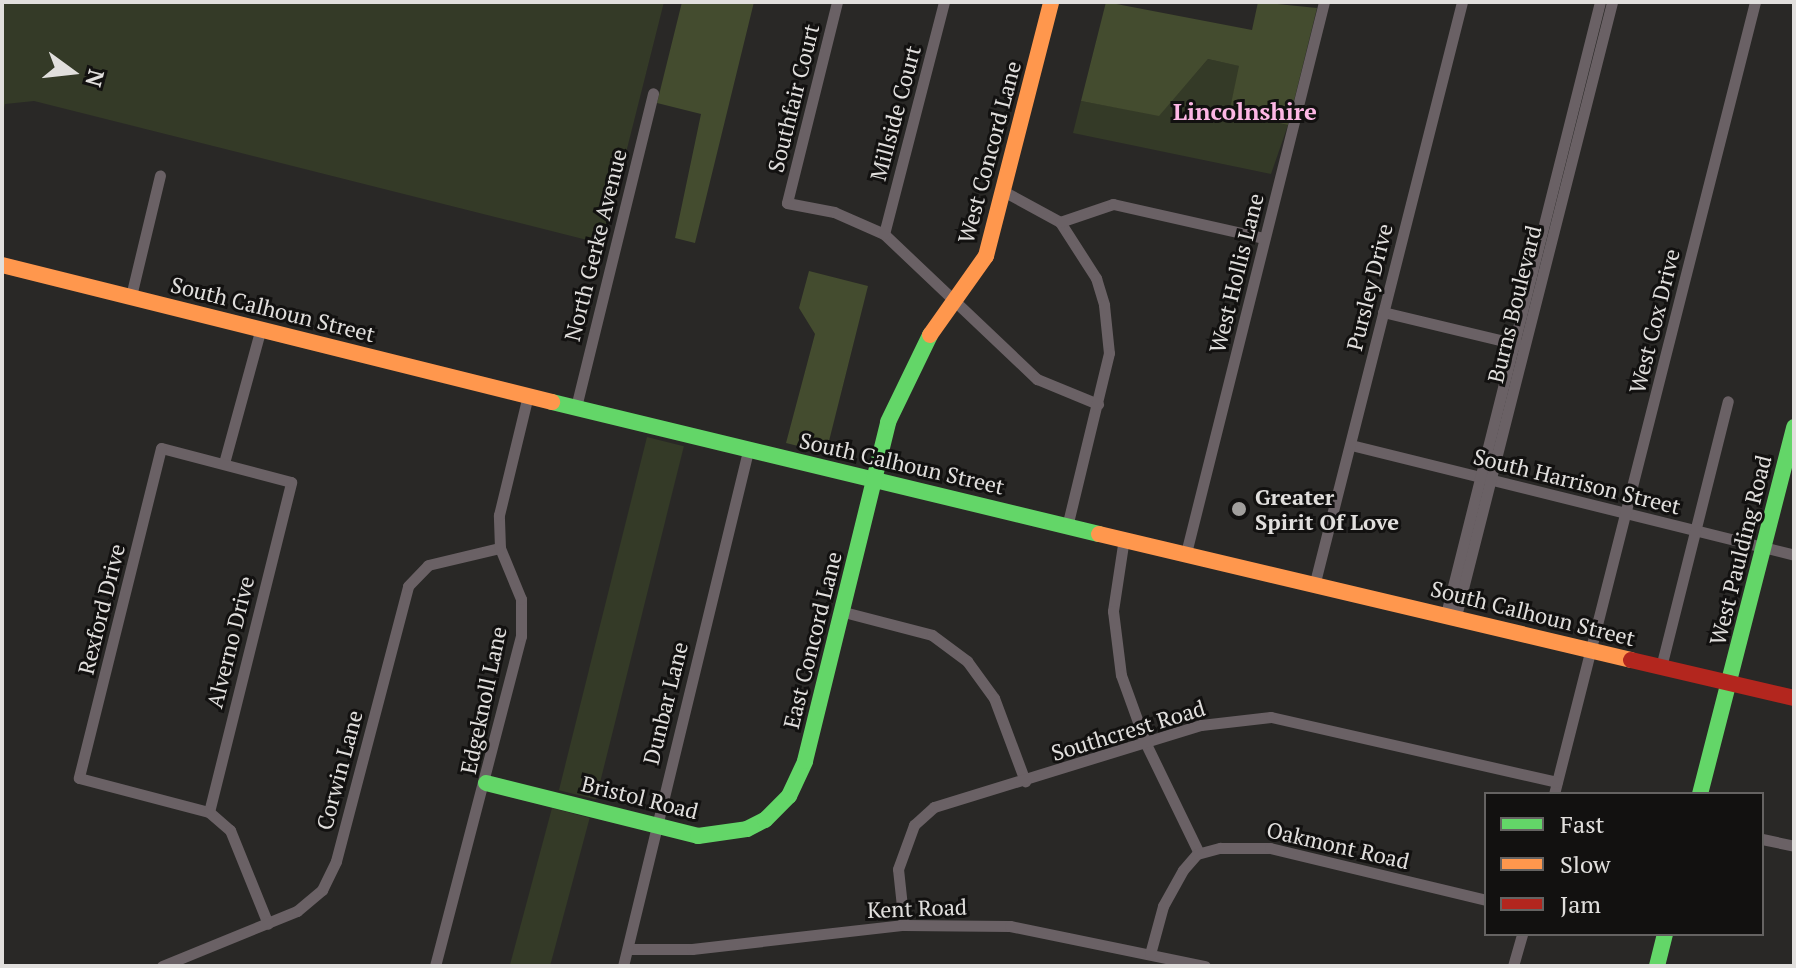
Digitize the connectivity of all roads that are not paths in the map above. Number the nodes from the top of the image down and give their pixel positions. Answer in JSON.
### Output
{"nodes":[{"id":1,"x":837,"y":2,"type":"edge"},
{"id":2,"x":944,"y":2,"type":"edge"},
{"id":3,"x":1051,"y":2,"type":"edge"},
{"id":4,"x":1324,"y":2,"type":"edge"},
{"id":5,"x":1462,"y":2,"type":"edge"},
{"id":6,"x":1600,"y":2,"type":"edge"},
{"id":7,"x":1612,"y":2,"type":"edge"},
{"id":8,"x":1755,"y":2,"type":"edge"},
{"id":9,"x":653,"y":93,"type":"dead end"},
{"id":10,"x":160,"y":175,"type":"dead end"},
{"id":11,"x":1005,"y":192,"type":"junction"},
{"id":12,"x":1060,"y":222,"type":"junction"},
{"id":13,"x":884,"y":234,"type":"junction"},
{"id":14,"x":1264,"y":238,"type":"junction"},
{"id":15,"x":2,"y":265,"type":"edge"},
{"id":16,"x":131,"y":296,"type":"junction"},
{"id":17,"x":957,"y":300,"type":"junction"},
{"id":18,"x":1383,"y":312,"type":"junction"},
{"id":19,"x":261,"y":328,"type":"junction"},
{"id":20,"x":1519,"y":344,"type":"junction"},
{"id":21,"x":528,"y":395,"type":"junction"},
{"id":22,"x":1728,"y":401,"type":"dead end"},
{"id":23,"x":1098,"y":404,"type":"junction"},
{"id":24,"x":576,"y":407,"type":"junction"},
{"id":25,"x":1794,"y":427,"type":"edge"},
{"id":26,"x":1351,"y":445,"type":"junction"},
{"id":27,"x":748,"y":451,"type":"junction"},
{"id":28,"x":224,"y":463,"type":"junction"},
{"id":29,"x":1484,"y":477,"type":"junction"},
{"id":30,"x":876,"y":479,"type":"junction"},
{"id":31,"x":1626,"y":514,"type":"junction"},
{"id":32,"x":1068,"y":523,"type":"junction"},
{"id":33,"x":1695,"y":531,"type":"junction"},
{"id":34,"x":1124,"y":538,"type":"junction"},
{"id":35,"x":500,"y":548,"type":"junction"},
{"id":36,"x":1764,"y":548,"type":"junction"},
{"id":37,"x":1186,"y":553,"type":"junction"},
{"id":38,"x":1794,"y":555,"type":"edge"},
{"id":39,"x":1315,"y":582,"type":"junction"},
{"id":40,"x":840,"y":611,"type":"junction"},
{"id":41,"x":1451,"y":615,"type":"junction"},
{"id":42,"x":1590,"y":650,"type":"junction"},
{"id":43,"x":1661,"y":667,"type":"junction"},
{"id":44,"x":1728,"y":683,"type":"junction"},
{"id":45,"x":1794,"y":698,"type":"edge"},
{"id":46,"x":1146,"y":744,"type":"junction"},
{"id":47,"x":1025,"y":781,"type":"junction"},
{"id":48,"x":486,"y":783,"type":"junction"},
{"id":49,"x":1555,"y":788,"type":"edge"},
{"id":50,"x":1701,"y":792,"type":"edge"},
{"id":51,"x":780,"y":808,"type":"joint"},
{"id":52,"x":209,"y":812,"type":"junction"},
{"id":53,"x":656,"y":823,"type":"junction"},
{"id":54,"x":1764,"y":839,"type":"edge"},
{"id":55,"x":1794,"y":846,"type":"edge"},
{"id":56,"x":1199,"y":853,"type":"junction"},
{"id":57,"x":1484,"y":900,"type":"edge"},
{"id":58,"x":268,"y":924,"type":"junction"},
{"id":59,"x":904,"y":925,"type":"junction"},
{"id":60,"x":1521,"y":936,"type":"edge"},
{"id":61,"x":1664,"y":936,"type":"edge"},
{"id":62,"x":628,"y":949,"type":"junction"},
{"id":63,"x":1150,"y":954,"type":"junction"},
{"id":64,"x":162,"y":966,"type":"edge"},
{"id":65,"x":435,"y":966,"type":"edge"},
{"id":66,"x":623,"y":966,"type":"edge"},
{"id":67,"x":1205,"y":966,"type":"edge"},
{"id":68,"x":1513,"y":966,"type":"edge"},
{"id":69,"x":1657,"y":966,"type":"edge"}],
"edges":[{"from":1,"to":13,"type":"street","name":"Southfair Court"},
{"from":2,"to":13,"type":"street","name":"Millside Court"},
{"from":3,"to":11,"type":"street","name":"West Concord Lane"},
{"from":4,"to":14,"type":"street","name":"West Hollis Lane"},
{"from":5,"to":18,"type":"street","name":"Pursley Drive"},
{"from":6,"to":20,"type":"street","name":"Burns Boulevard"},
{"from":7,"to":20,"type":"street","name":"Burns Boulevard"},
{"from":8,"to":31,"type":"street","name":"West Cox Drive"},
{"from":9,"to":24,"type":"street","name":"North Gerke Avenue"},
{"from":10,"to":16,"type":"street"},
{"from":11,"to":12,"type":"street"},
{"from":11,"to":17,"type":"street","name":"West Concord Lane"},
{"from":12,"to":14,"type":"street"},
{"from":12,"to":23,"type":"street"},
{"from":13,"to":17,"type":"street"},
{"from":14,"to":37,"type":"street","name":"West Hollis Lane"},
{"from":15,"to":16,"type":"street","name":"South Calhoun Street"},
{"from":16,"to":19,"type":"street","name":"South Calhoun Street"},
{"from":17,"to":23,"type":"street"},
{"from":17,"to":30,"type":"street","name":"West Concord Lane"},
{"from":18,"to":20,"type":"street"},
{"from":18,"to":26,"type":"street","name":"Pursley Drive"},
{"from":19,"to":21,"type":"street","name":"South Calhoun Street"},
{"from":19,"to":28,"type":"street"},
{"from":20,"to":29,"type":"street","name":"Burns Boulevard"},
{"from":21,"to":24,"type":"street","name":"South Calhoun Street"},
{"from":21,"to":35,"type":"street","name":"Edgeknoll Lane"},
{"from":22,"to":33,"type":"street"},
{"from":23,"to":32,"type":"street"},
{"from":24,"to":27,"type":"street","name":"South Calhoun Street"},
{"from":25,"to":36,"type":"street","name":"West Paulding Road"},
{"from":26,"to":29,"type":"street","name":"South Harrison Street"},
{"from":26,"to":39,"type":"street","name":"Pursley Drive"},
{"from":27,"to":30,"type":"street","name":"South Calhoun Street"},
{"from":27,"to":53,"type":"street","name":"Dunbar Lane"},
{"from":28,"to":52,"type":"street","name":"Alverno Drive"},
{"from":28,"to":52,"type":"street","name":"Rexford Drive"},
{"from":29,"to":31,"type":"street","name":"South Harrison Street"},
{"from":29,"to":41,"type":"street","name":"Burns Boulevard"},
{"from":30,"to":32,"type":"street","name":"South Calhoun Street"},
{"from":30,"to":40,"type":"street","name":"East Concord Lane"},
{"from":31,"to":33,"type":"street","name":"South Harrison Street"},
{"from":31,"to":42,"type":"street","name":"West Cox Drive"},
{"from":32,"to":34,"type":"street","name":"South Calhoun Street"},
{"from":33,"to":36,"type":"street","name":"South Harrison Street"},
{"from":33,"to":43,"type":"street"},
{"from":34,"to":37,"type":"street","name":"South Calhoun Street"},
{"from":34,"to":46,"type":"street"},
{"from":35,"to":48,"type":"street","name":"Edgeknoll Lane"},
{"from":35,"to":58,"type":"street","name":"Corwin Lane"},
{"from":36,"to":38,"type":"street","name":"South Harrison Street"},
{"from":36,"to":44,"type":"street","name":"West Paulding Road"},
{"from":37,"to":39,"type":"street","name":"South Calhoun Street"},
{"from":39,"to":41,"type":"street","name":"South Calhoun Street"},
{"from":40,"to":47,"type":"street"},
{"from":40,"to":51,"type":"street","name":"East Concord Lane"},
{"from":41,"to":42,"type":"street","name":"South Calhoun Street"},
{"from":42,"to":43,"type":"street","name":"South Calhoun Street"},
{"from":42,"to":49,"type":"street","name":"West Cox Drive"},
{"from":43,"to":44,"type":"street","name":"South Calhoun Street"},
{"from":44,"to":45,"type":"street","name":"South Calhoun Street"},
{"from":44,"to":50,"type":"street","name":"West Paulding Road"},
{"from":46,"to":47,"type":"street","name":"Southcrest Road"},
{"from":46,"to":49,"type":"street","name":"Southcrest Road"},
{"from":46,"to":56,"type":"street"},
{"from":47,"to":59,"type":"street","name":"Southcrest Road"},
{"from":48,"to":53,"type":"street","name":"Bristol Road"},
{"from":48,"to":65,"type":"street","name":"Edgeknoll Lane"},
{"from":51,"to":53,"type":"street","name":"Bristol Road"},
{"from":52,"to":58,"type":"street"},
{"from":53,"to":62,"type":"street","name":"Dunbar Lane"},
{"from":54,"to":55,"type":"street"},
{"from":56,"to":57,"type":"street","name":"Oakmont Road"},
{"from":56,"to":63,"type":"street"},
{"from":58,"to":64,"type":"street","name":"Corwin Lane"},
{"from":59,"to":62,"type":"street","name":"Kent Road"},
{"from":59,"to":63,"type":"street","name":"Kent Road"},
{"from":60,"to":68,"type":"street"},
{"from":61,"to":69,"type":"street"},
{"from":62,"to":66,"type":"street","name":"Dunbar Lane"},
{"from":63,"to":67,"type":"street","name":"Kent Road"}]}
